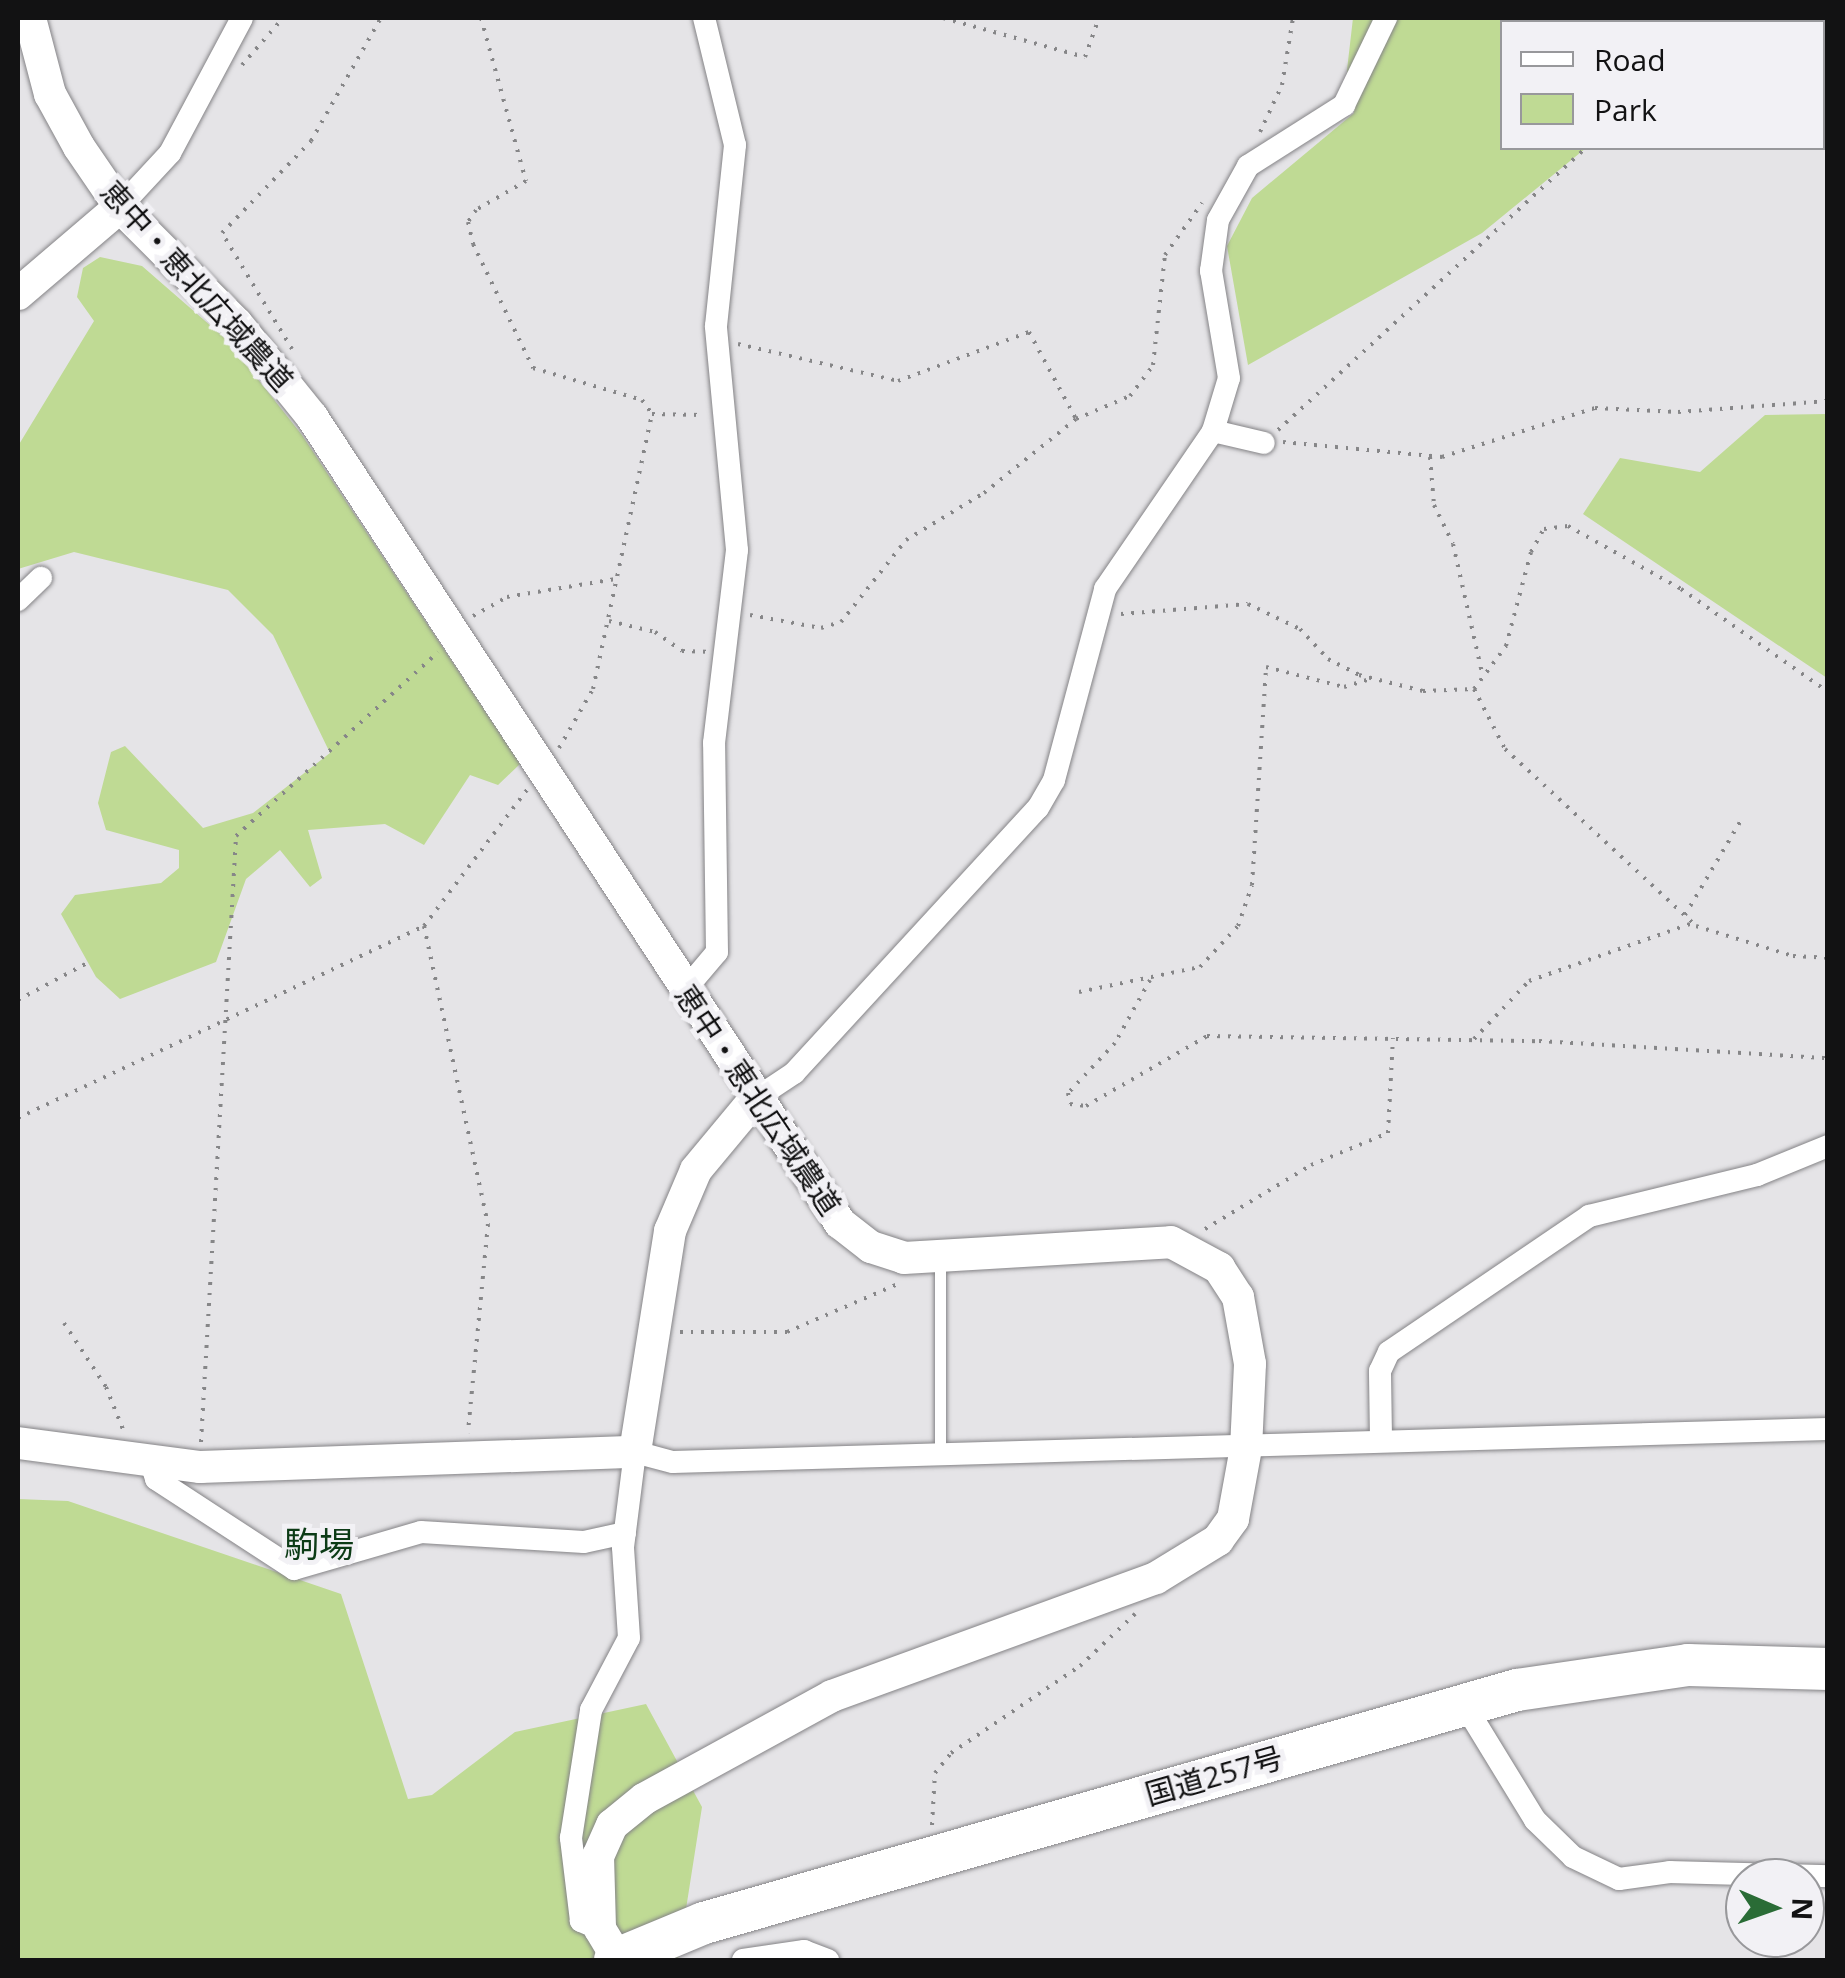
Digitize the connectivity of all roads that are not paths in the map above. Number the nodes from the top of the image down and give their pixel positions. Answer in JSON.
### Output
{"nodes":[{"id":1,"x":30,"y":18,"type":"edge"},
{"id":2,"x":242,"y":18,"type":"edge"},
{"id":3,"x":704,"y":18,"type":"edge"},
{"id":4,"x":1386,"y":18,"type":"edge"},
{"id":5,"x":120,"y":207,"type":"junction"},
{"id":6,"x":18,"y":294,"type":"edge"},
{"id":7,"x":1213,"y":430,"type":"junction"},
{"id":8,"x":1264,"y":443,"type":"road end"},
{"id":9,"x":40,"y":578,"type":"dead end"},
{"id":10,"x":18,"y":600,"type":"edge"},
{"id":11,"x":684,"y":991,"type":"junction"},
{"id":12,"x":755,"y":1099,"type":"junction"},
{"id":13,"x":1828,"y":1146,"type":"edge"},
{"id":14,"x":927,"y":1259,"type":"junction"},
{"id":15,"x":1828,"y":1429,"type":"edge"},
{"id":16,"x":1381,"y":1438,"type":"junction"},
{"id":17,"x":18,"y":1443,"type":"edge"},
{"id":18,"x":1246,"y":1448,"type":"junction"},
{"id":19,"x":635,"y":1452,"type":"junction"},
{"id":20,"x":940,"y":1456,"type":"junction"},
{"id":21,"x":136,"y":1458,"type":"junction"},
{"id":22,"x":625,"y":1533,"type":"junction"},
{"id":23,"x":1828,"y":1669,"type":"edge"},
{"id":24,"x":1464,"y":1704,"type":"junction"},
{"id":25,"x":1828,"y":1876,"type":"edge"},
{"id":26,"x":613,"y":1952,"type":"edge"},
{"id":27,"x":743,"y":1960,"type":"edge"},
{"id":28,"x":828,"y":1960,"type":"edge"}],
"edges":[{"from":1,"to":5,"type":"street","name":"恵中・恵北広域農道"},
{"from":2,"to":5,"type":"street"},
{"from":3,"to":11,"type":"street"},
{"from":4,"to":7,"type":"street"},
{"from":5,"to":6,"type":"street"},
{"from":5,"to":11,"type":"street","name":"恵中・恵北広域農道"},
{"from":7,"to":8,"type":"street"},
{"from":7,"to":12,"type":"street"},
{"from":9,"to":10,"type":"street"},
{"from":11,"to":12,"type":"street","name":"恵中・恵北広域農道"},
{"from":12,"to":14,"type":"street","name":"恵中・恵北広域農道"},
{"from":12,"to":19,"type":"street"},
{"from":13,"to":16,"type":"street"},
{"from":14,"to":18,"type":"street","name":"恵中・恵北広域農道"},
{"from":14,"to":20,"type":"lane"},
{"from":15,"to":16,"type":"street"},
{"from":16,"to":18,"type":"street"},
{"from":17,"to":21,"type":"street"},
{"from":18,"to":20,"type":"street"},
{"from":18,"to":26,"type":"street"},
{"from":19,"to":20,"type":"street"},
{"from":19,"to":21,"type":"street"},
{"from":19,"to":22,"type":"street"},
{"from":21,"to":22,"type":"street"},
{"from":22,"to":26,"type":"street"},
{"from":23,"to":24,"type":"highway","name":"国道257号"},
{"from":24,"to":25,"type":"street"},
{"from":24,"to":26,"type":"highway","name":"国道257号"},
{"from":27,"to":28,"type":"street"}]}
